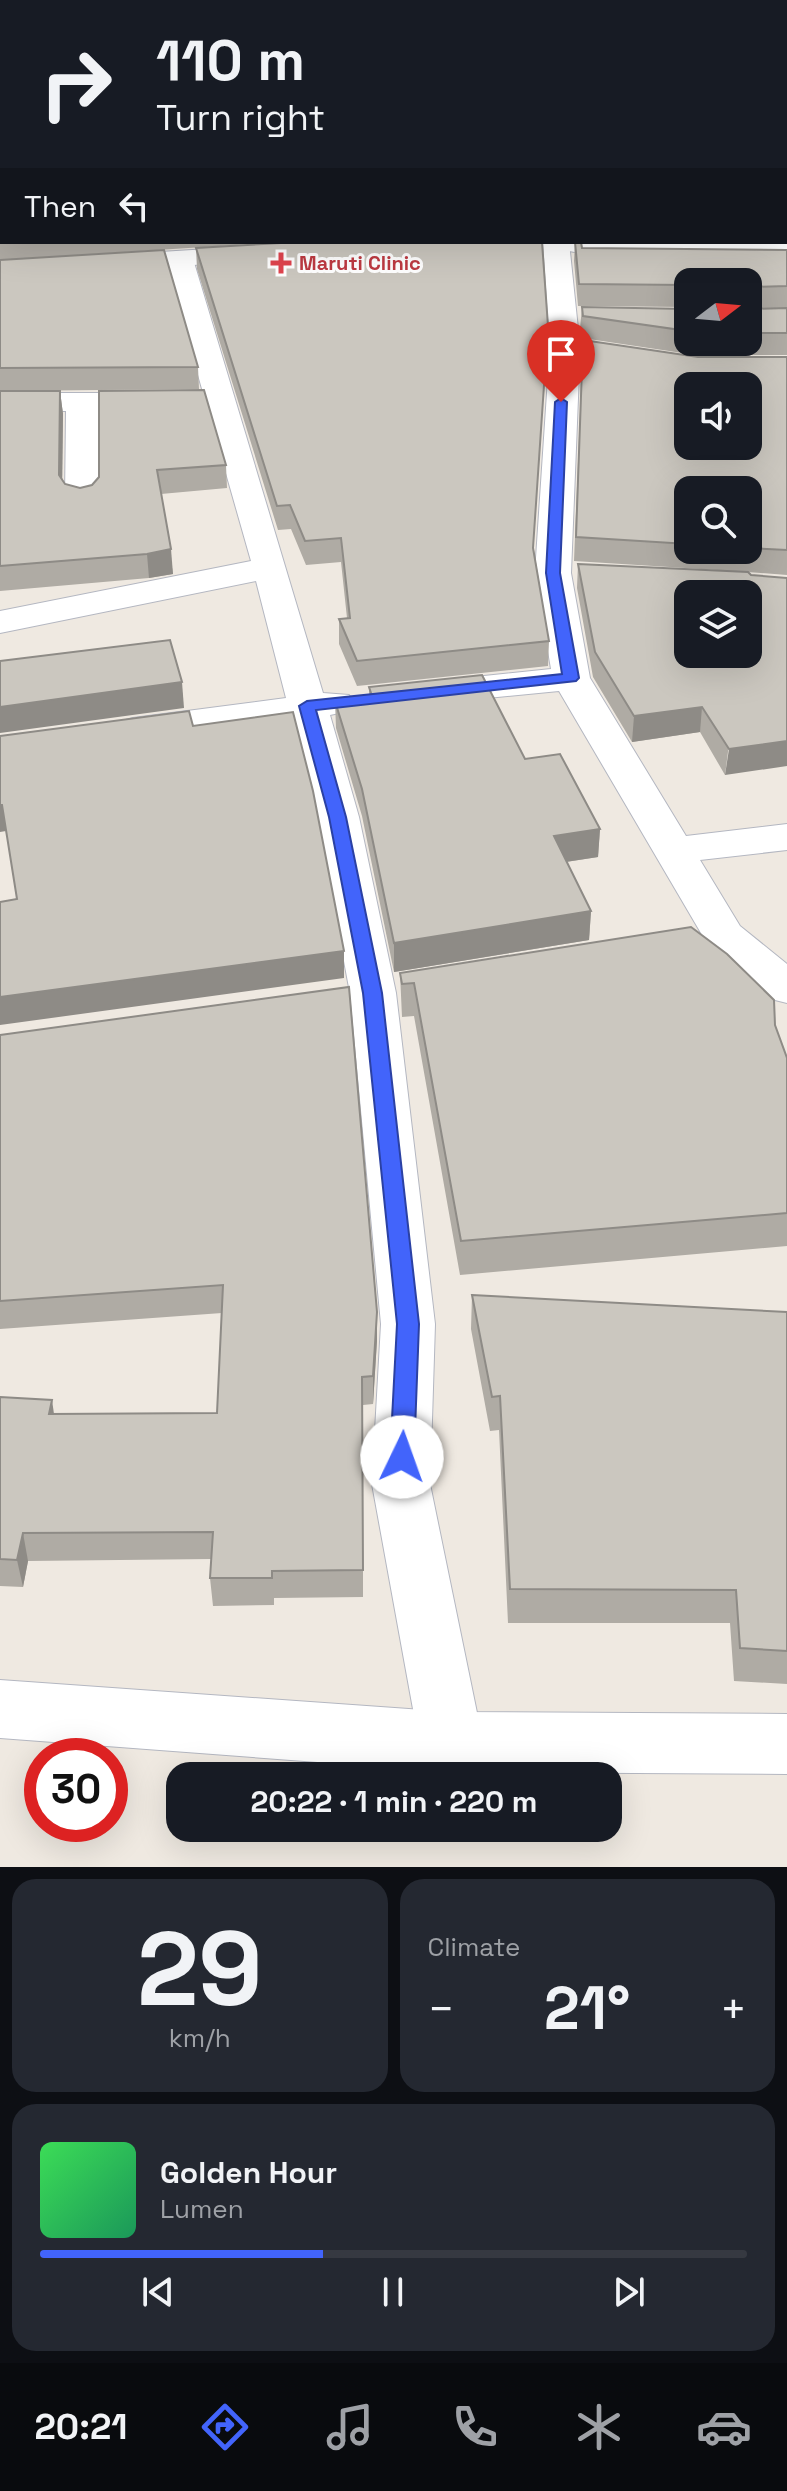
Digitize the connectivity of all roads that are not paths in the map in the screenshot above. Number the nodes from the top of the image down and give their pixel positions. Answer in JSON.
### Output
{"nodes":[{"id":1,"x":556,"y":244,"type":"edge"},
{"id":2,"x":572,"y":244,"type":"edge"},
{"id":3,"x":624,"y":245,"type":"edge"},
{"id":4,"x":787,"y":246,"type":"edge"},
{"id":5,"x":287,"y":252,"type":"edge"},
{"id":6,"x":179,"y":259,"type":"junction"},
{"id":7,"x":0,"y":270,"type":"edge"},
{"id":8,"x":222,"y":401,"type":"junction"},
{"id":9,"x":0,"y":402,"type":"edge"},
{"id":10,"x":82,"y":403,"type":"junction"},
{"id":11,"x":82,"y":499,"type":"edge"},
{"id":12,"x":270,"y":568,"type":"junction"},
{"id":13,"x":0,"y":622,"type":"edge"},
{"id":14,"x":571,"y":678,"type":"junction"},
{"id":15,"x":307,"y":706,"type":"junction"},
{"id":16,"x":92,"y":735,"type":"edge"},
{"id":17,"x":787,"y":837,"type":"edge"},
{"id":18,"x":673,"y":850,"type":"junction"},
{"id":19,"x":724,"y":935,"type":"junction"},
{"id":20,"x":678,"y":943,"type":"edge"},
{"id":21,"x":419,"y":985,"type":"edge"},
{"id":22,"x":787,"y":988,"type":"edge"},
{"id":23,"x":373,"y":993,"type":"junction"},
{"id":24,"x":326,"y":999,"type":"edge"},
{"id":25,"x":0,"y":1709,"type":"edge"},
{"id":26,"x":451,"y":1742,"type":"junction"},
{"id":27,"x":787,"y":1744,"type":"edge"}],
"edges":[{"from":1,"to":14,"type":"street"},
{"from":2,"to":3,"type":"street"},
{"from":3,"to":4,"type":"street"},
{"from":5,"to":6,"type":"street"},
{"from":6,"to":7,"type":"street"},
{"from":6,"to":8,"type":"street"},
{"from":8,"to":10,"type":"street"},
{"from":8,"to":12,"type":"street"},
{"from":9,"to":10,"type":"street"},
{"from":10,"to":11,"type":"street"},
{"from":12,"to":13,"type":"street"},
{"from":12,"to":15,"type":"street"},
{"from":14,"to":15,"type":"street"},
{"from":14,"to":18,"type":"street"},
{"from":15,"to":16,"type":"street"},
{"from":15,"to":23,"type":"street"},
{"from":17,"to":18,"type":"street"},
{"from":18,"to":19,"type":"street"},
{"from":19,"to":20,"type":"street"},
{"from":19,"to":22,"type":"street"},
{"from":21,"to":23,"type":"street"},
{"from":23,"to":24,"type":"street"},
{"from":23,"to":26,"type":"street"},
{"from":25,"to":26,"type":"street"},
{"from":26,"to":27,"type":"street"}]}
